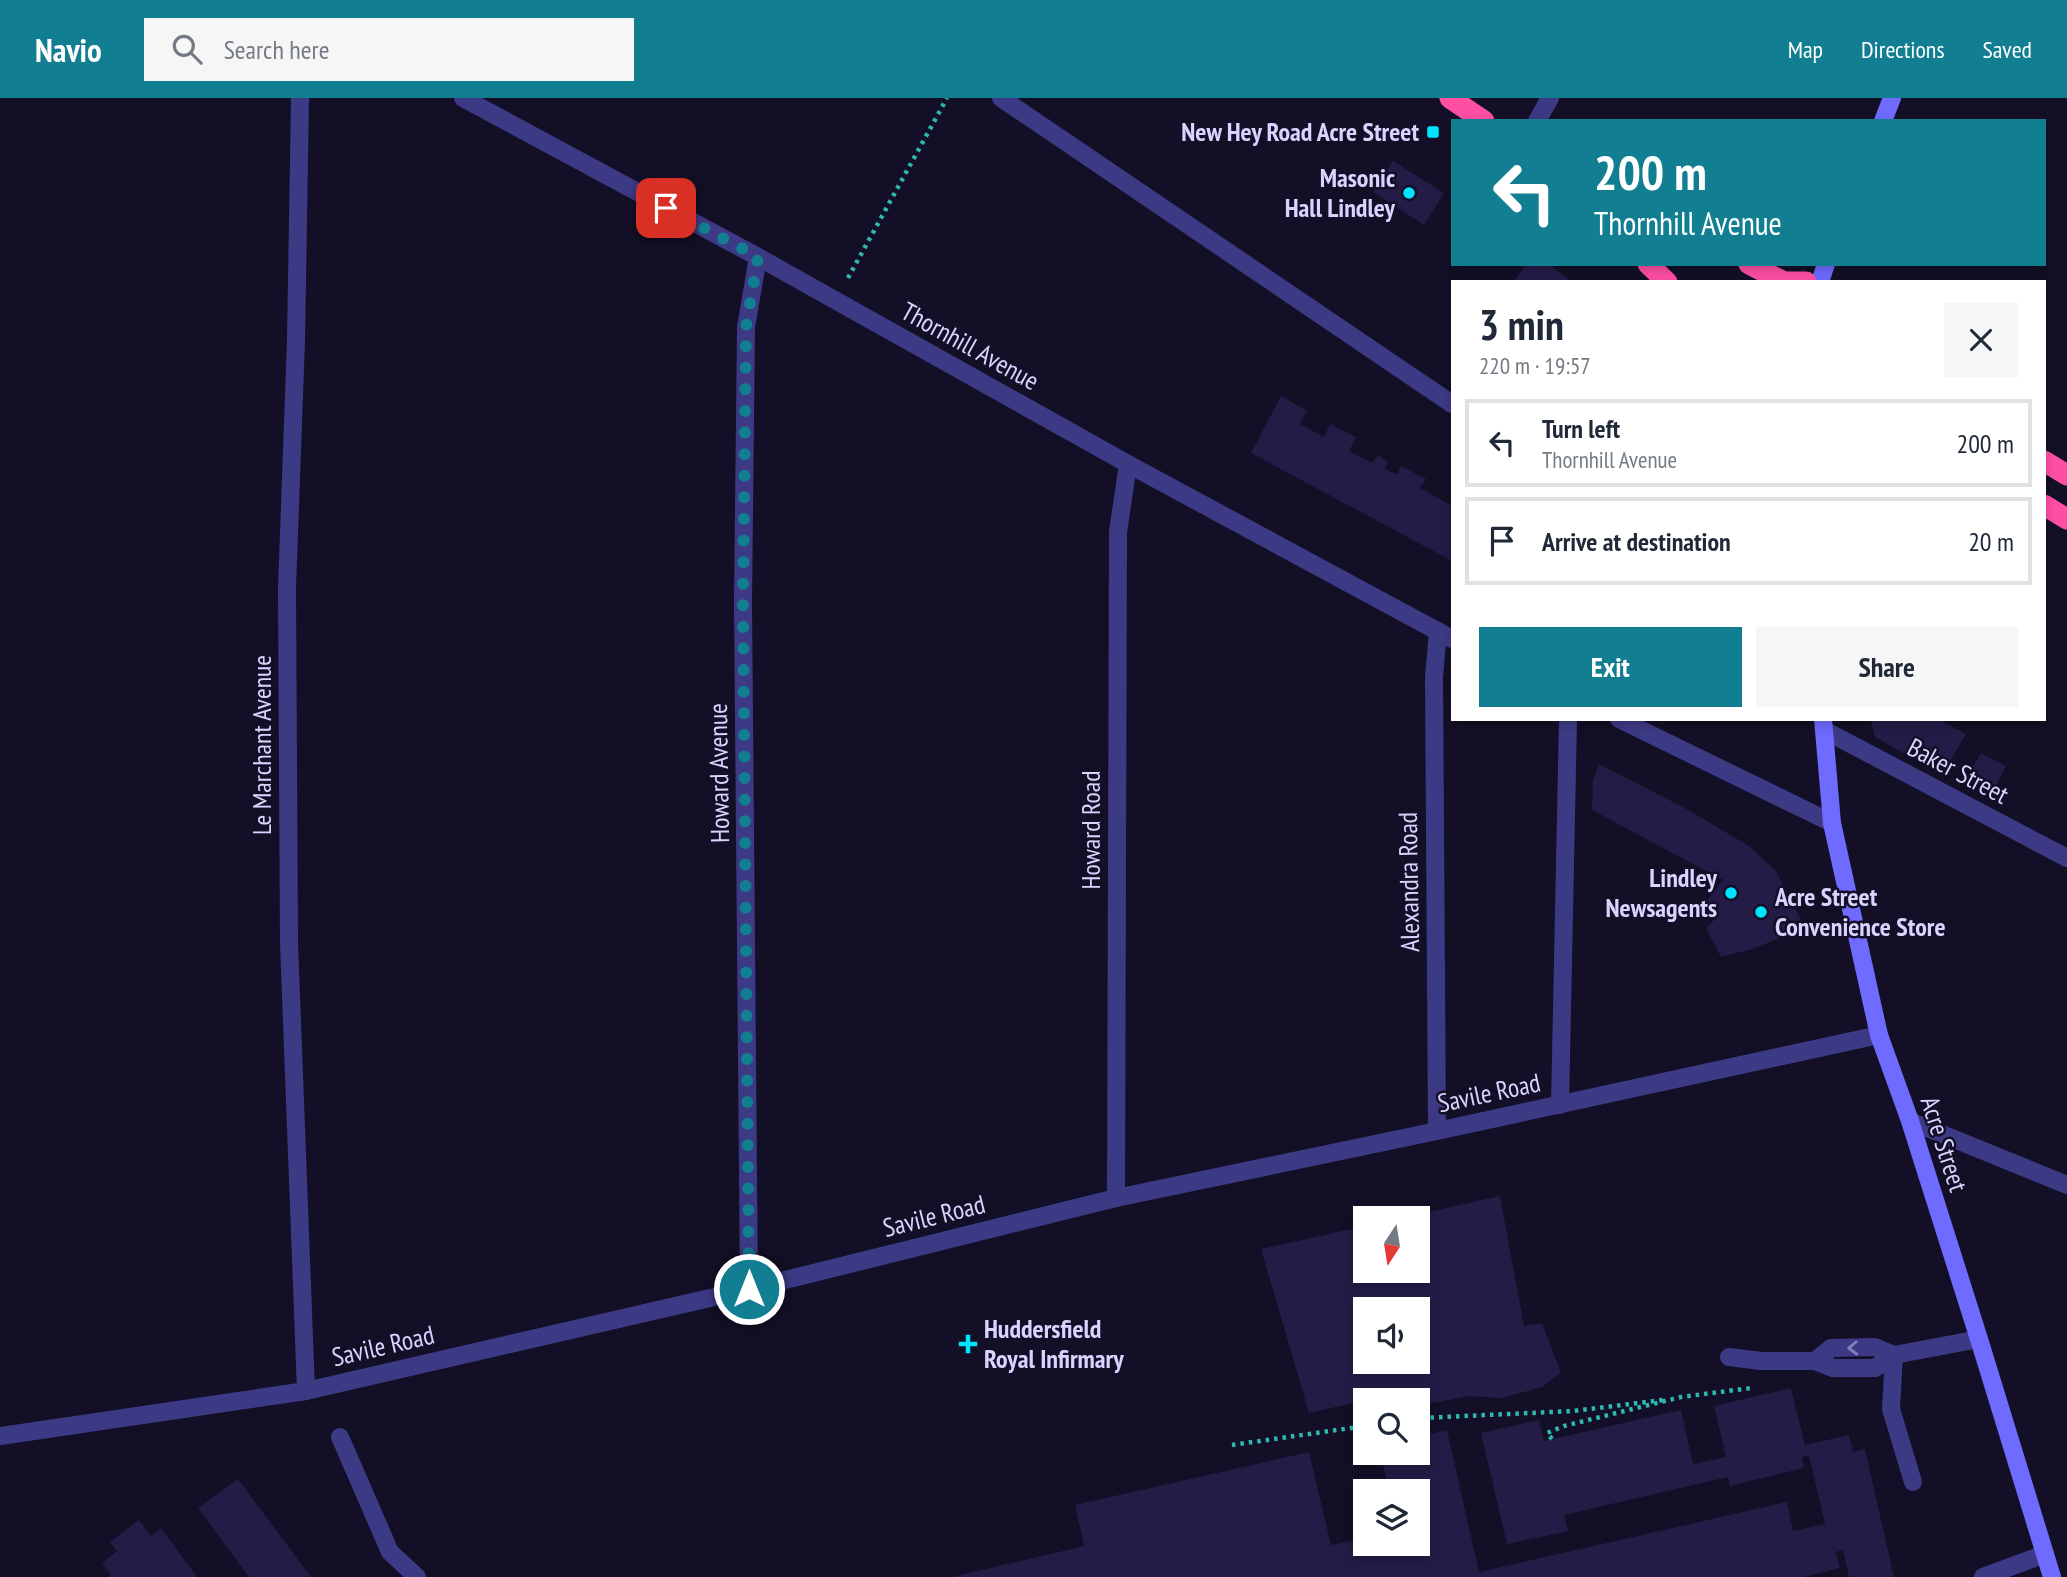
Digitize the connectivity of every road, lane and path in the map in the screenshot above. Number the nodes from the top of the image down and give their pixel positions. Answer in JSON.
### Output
{"nodes":[{"id":1,"x":300,"y":98,"type":"edge"},
{"id":2,"x":463,"y":98,"type":"edge"},
{"id":3,"x":947,"y":98,"type":"edge"},
{"id":4,"x":1001,"y":98,"type":"edge"},
{"id":5,"x":1450,"y":98,"type":"edge"},
{"id":6,"x":1550,"y":98,"type":"edge"},
{"id":7,"x":1892,"y":98,"type":"edge"},
{"id":8,"x":485,"y":103,"type":"edge"},
{"id":9,"x":1481,"y":119,"type":"edge"},
{"id":10,"x":1538,"y":119,"type":"edge"},
{"id":11,"x":1884,"y":119,"type":"edge"},
{"id":12,"x":758,"y":257,"type":"junction"},
{"id":13,"x":1650,"y":266,"type":"edge"},
{"id":14,"x":1753,"y":266,"type":"edge"},
{"id":15,"x":1665,"y":280,"type":"edge"},
{"id":16,"x":1780,"y":280,"type":"edge"},
{"id":17,"x":835,"y":300,"type":"junction"},
{"id":18,"x":1451,"y":403,"type":"edge"},
{"id":19,"x":2046,"y":462,"type":"edge"},
{"id":20,"x":1128,"y":464,"type":"junction"},
{"id":21,"x":2067,"y":475,"type":"edge"},
{"id":22,"x":2046,"y":506,"type":"edge"},
{"id":23,"x":2067,"y":519,"type":"edge"},
{"id":24,"x":1445,"y":635,"type":"edge"},
{"id":25,"x":1568,"y":721,"type":"edge"},
{"id":26,"x":1623,"y":721,"type":"edge"},
{"id":27,"x":1823,"y":725,"type":"edge"},
{"id":28,"x":1832,"y":823,"type":"junction"},
{"id":29,"x":2067,"y":858,"type":"edge"},
{"id":30,"x":1880,"y":1035,"type":"junction"},
{"id":31,"x":1560,"y":1105,"type":"junction"},
{"id":32,"x":1910,"y":1121,"type":"junction"},
{"id":33,"x":1437,"y":1131,"type":"junction"},
{"id":34,"x":2067,"y":1185,"type":"edge"},
{"id":35,"x":1116,"y":1198,"type":"junction"},
{"id":36,"x":749,"y":1289,"type":"junction"},
{"id":37,"x":1979,"y":1339,"type":"junction"},
{"id":38,"x":1894,"y":1355,"type":"junction"},
{"id":39,"x":1728,"y":1357,"type":"dead end"},
{"id":40,"x":1758,"y":1388,"type":"dead end"},
{"id":41,"x":306,"y":1391,"type":"junction"},
{"id":42,"x":1681,"y":1397,"type":"junction"},
{"id":43,"x":1430,"y":1418,"type":"edge"},
{"id":44,"x":1353,"y":1428,"type":"edge"},
{"id":45,"x":0,"y":1436,"type":"edge"},
{"id":46,"x":340,"y":1437,"type":"dead end"},
{"id":47,"x":1552,"y":1439,"type":"dead end"},
{"id":48,"x":1232,"y":1445,"type":"dead end"},
{"id":49,"x":1913,"y":1482,"type":"dead end"},
{"id":50,"x":2045,"y":1554,"type":"junction"},
{"id":51,"x":417,"y":1577,"type":"edge"},
{"id":52,"x":1983,"y":1577,"type":"edge"},
{"id":53,"x":2052,"y":1577,"type":"edge"}],
"edges":[{"from":1,"to":41,"type":"street","name":"Le Marchant Avenue"},
{"from":2,"to":8,"type":"street","name":"Thornhill Avenue"},
{"from":3,"to":17,"type":"path"},
{"from":4,"to":18,"type":"street"},
{"from":5,"to":9,"type":"highway"},
{"from":6,"to":10,"type":"street"},
{"from":7,"to":11,"type":"street"},
{"from":8,"to":12,"type":"street","name":"Thornhill Avenue"},
{"from":12,"to":17,"type":"street","name":"Thornhill Avenue"},
{"from":12,"to":36,"type":"street","name":"Howard Avenue"},
{"from":13,"to":15,"type":"highway"},
{"from":14,"to":16,"type":"highway"},
{"from":17,"to":20,"type":"street","name":"Thornhill Avenue"},
{"from":19,"to":21,"type":"highway"},
{"from":20,"to":24,"type":"street","name":"Thornhill Avenue"},
{"from":20,"to":35,"type":"street","name":"Howard Road"},
{"from":22,"to":23,"type":"highway"},
{"from":24,"to":33,"type":"street","name":"Alexandra Road"},
{"from":25,"to":31,"type":"street"},
{"from":26,"to":28,"type":"street"},
{"from":27,"to":28,"type":"street","name":"Acre Street"},
{"from":27,"to":29,"type":"street","name":"Baker Street"},
{"from":28,"to":30,"type":"street","name":"Acre Street"},
{"from":30,"to":31,"type":"street","name":"Savile Road"},
{"from":30,"to":32,"type":"street","name":"Acre Street"},
{"from":31,"to":33,"type":"street","name":"Savile Road"},
{"from":32,"to":34,"type":"street"},
{"from":32,"to":37,"type":"street","name":"Acre Street"},
{"from":33,"to":35,"type":"street","name":"Savile Road"},
{"from":35,"to":36,"type":"street","name":"Savile Road"},
{"from":36,"to":41,"type":"street","name":"Savile Road"},
{"from":37,"to":38,"type":"street"},
{"from":37,"to":50,"type":"street","name":"Acre Street"},
{"from":38,"to":39,"type":"street","one_way":true},
{"from":38,"to":49,"type":"street"},
{"from":40,"to":42,"type":"path"},
{"from":41,"to":45,"type":"street","name":"Savile Road"},
{"from":42,"to":43,"type":"path"},
{"from":42,"to":47,"type":"path"},
{"from":44,"to":48,"type":"path"},
{"from":46,"to":51,"type":"street"},
{"from":50,"to":52,"type":"street"},
{"from":50,"to":53,"type":"street","name":"Acre Street"}]}
